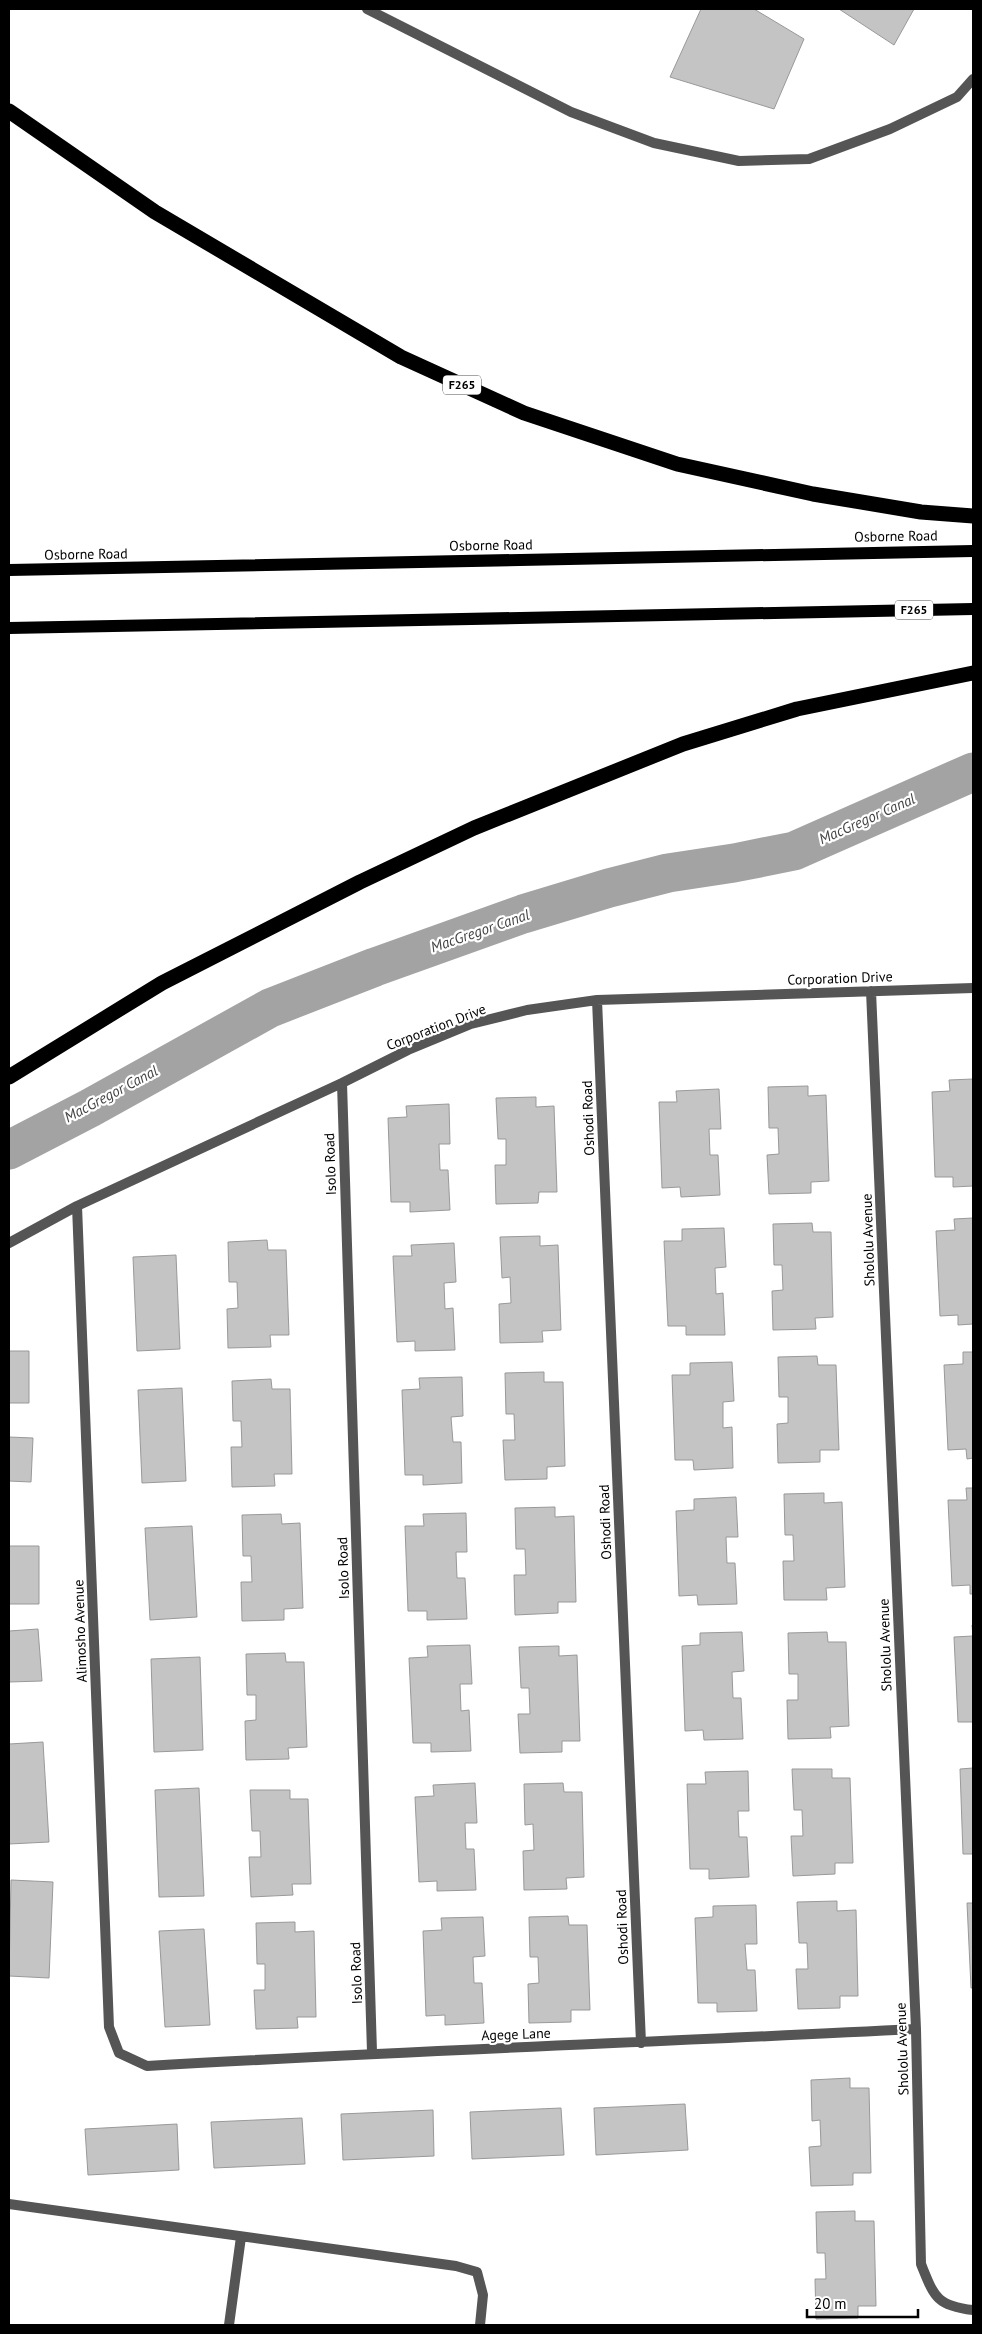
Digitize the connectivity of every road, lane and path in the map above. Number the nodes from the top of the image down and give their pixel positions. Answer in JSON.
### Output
{"nodes":[{"id":1,"x":367,"y":9,"type":"edge"},
{"id":2,"x":973,"y":80,"type":"edge"},
{"id":3,"x":9,"y":111,"type":"edge"},
{"id":4,"x":973,"y":516,"type":"edge"},
{"id":5,"x":973,"y":551,"type":"edge"},
{"id":6,"x":9,"y":570,"type":"edge"},
{"id":7,"x":973,"y":609,"type":"edge"},
{"id":8,"x":9,"y":628,"type":"edge"},
{"id":9,"x":973,"y":673,"type":"edge"},
{"id":10,"x":973,"y":988,"type":"edge"},
{"id":11,"x":871,"y":991,"type":"junction"},
{"id":12,"x":597,"y":1000,"type":"junction"},
{"id":13,"x":9,"y":1077,"type":"edge"},
{"id":14,"x":342,"y":1083,"type":"junction"},
{"id":15,"x":77,"y":1206,"type":"junction"},
{"id":16,"x":9,"y":1243,"type":"edge"},
{"id":17,"x":916,"y":2029,"type":"junction"},
{"id":18,"x":641,"y":2043,"type":"junction"},
{"id":19,"x":372,"y":2052,"type":"junction"},
{"id":20,"x":119,"y":2053,"type":"joint"},
{"id":21,"x":9,"y":2204,"type":"edge"},
{"id":22,"x":241,"y":2237,"type":"junction"},
{"id":23,"x":973,"y":2310,"type":"edge"},
{"id":24,"x":229,"y":2325,"type":"edge"},
{"id":25,"x":480,"y":2325,"type":"edge"}],
"edges":[{"from":1,"to":2,"type":"street"},
{"from":3,"to":4,"type":"highway","number":"F265"},
{"from":5,"to":6,"type":"main road","name":"Osborne Road"},
{"from":7,"to":8,"type":"main road","number":"F265"},
{"from":9,"to":13,"type":"highway"},
{"from":10,"to":11,"type":"street","name":"Corporation Drive"},
{"from":11,"to":12,"type":"street","name":"Corporation Drive"},
{"from":11,"to":17,"type":"street","name":"Shololu Avenue"},
{"from":12,"to":14,"type":"street","name":"Corporation Drive"},
{"from":12,"to":18,"type":"street","name":"Oshodi Road"},
{"from":14,"to":15,"type":"street","name":"Corporation Drive"},
{"from":14,"to":19,"type":"street","name":"Isolo Road"},
{"from":15,"to":16,"type":"street","name":"Corporation Drive"},
{"from":15,"to":20,"type":"street","name":"Alimosho Avenue"},
{"from":17,"to":18,"type":"street","name":"Agege Lane"},
{"from":17,"to":23,"type":"street","name":"Shololu Avenue"},
{"from":18,"to":19,"type":"street","name":"Agege Lane"},
{"from":19,"to":20,"type":"street","name":"Agege Lane"},
{"from":21,"to":22,"type":"street"},
{"from":22,"to":24,"type":"street"},
{"from":22,"to":25,"type":"street"}]}
